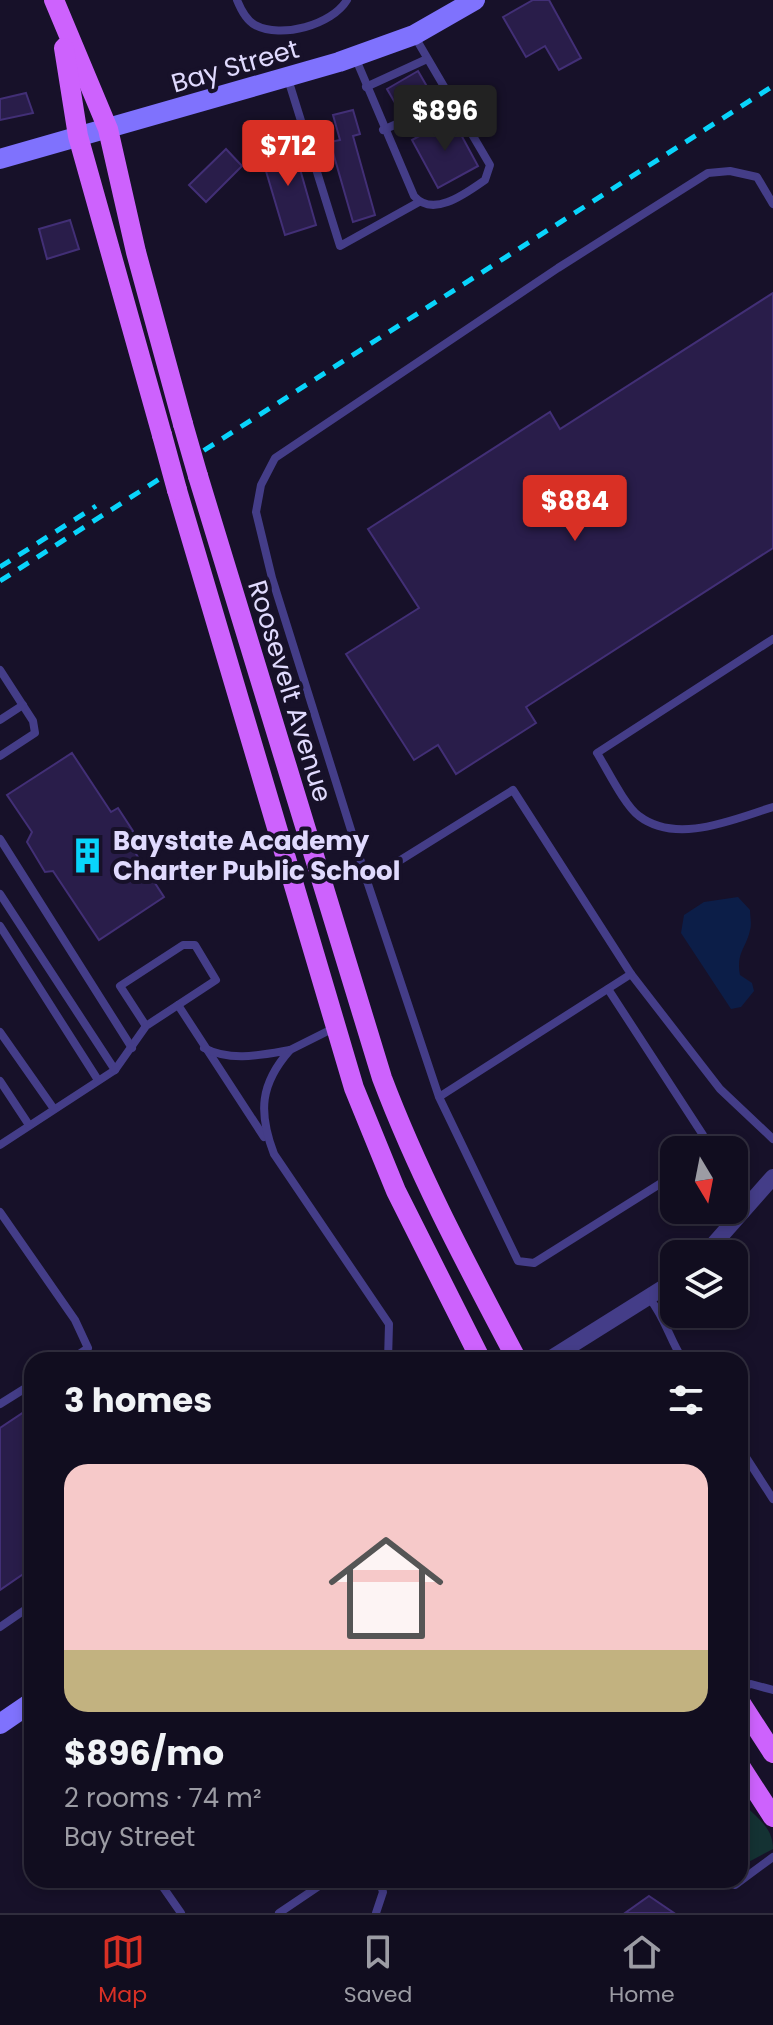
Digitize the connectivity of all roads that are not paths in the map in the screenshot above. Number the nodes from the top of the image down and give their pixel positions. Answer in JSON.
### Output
{"nodes":[{"id":1,"x":237,"y":0,"type":"edge"},
{"id":2,"x":347,"y":0,"type":"edge"},
{"id":3,"x":475,"y":0,"type":"edge"},
{"id":4,"x":57,"y":10,"type":"edge"},
{"id":5,"x":414,"y":35,"type":"junction"},
{"id":6,"x":354,"y":56,"type":"junction"},
{"id":7,"x":427,"y":59,"type":"junction"},
{"id":8,"x":288,"y":78,"type":"junction"},
{"id":9,"x":366,"y":87,"type":"junction"},
{"id":10,"x":413,"y":99,"type":"dead end"},
{"id":11,"x":453,"y":99,"type":"junction"},
{"id":12,"x":421,"y":114,"type":"junction"},
{"id":13,"x":108,"y":129,"type":"junction"},
{"id":14,"x":383,"y":130,"type":"junction"},
{"id":15,"x":78,"y":136,"type":"junction"},
{"id":16,"x":0,"y":159,"type":"edge"},
{"id":17,"x":419,"y":202,"type":"junction"},
{"id":18,"x":773,"y":204,"type":"edge"},
{"id":19,"x":773,"y":639,"type":"edge"},
{"id":20,"x":0,"y":670,"type":"edge"},
{"id":21,"x":23,"y":705,"type":"junction"},
{"id":22,"x":0,"y":720,"type":"edge"},
{"id":23,"x":0,"y":756,"type":"edge"},
{"id":24,"x":773,"y":807,"type":"edge"},
{"id":25,"x":0,"y":839,"type":"edge"},
{"id":26,"x":367,"y":881,"type":"junction"},
{"id":27,"x":0,"y":894,"type":"edge"},
{"id":28,"x":0,"y":926,"type":"edge"},
{"id":29,"x":631,"y":974,"type":"junction"},
{"id":30,"x":608,"y":989,"type":"junction"},
{"id":31,"x":178,"y":1005,"type":"junction"},
{"id":32,"x":146,"y":1026,"type":"junction"},
{"id":33,"x":335,"y":1028,"type":"junction"},
{"id":34,"x":0,"y":1032,"type":"edge"},
{"id":35,"x":132,"y":1048,"type":"junction"},
{"id":36,"x":204,"y":1048,"type":"junction"},
{"id":37,"x":290,"y":1050,"type":"junction"},
{"id":38,"x":115,"y":1070,"type":"junction"},
{"id":39,"x":98,"y":1080,"type":"junction"},
{"id":40,"x":0,"y":1081,"type":"edge"},
{"id":41,"x":439,"y":1097,"type":"junction"},
{"id":42,"x":54,"y":1109,"type":"junction"},
{"id":43,"x":29,"y":1125,"type":"junction"},
{"id":44,"x":703,"y":1136,"type":"edge"},
{"id":45,"x":773,"y":1139,"type":"edge"},
{"id":46,"x":0,"y":1145,"type":"edge"},
{"id":47,"x":272,"y":1148,"type":"junction"},
{"id":48,"x":773,"y":1177,"type":"edge"},
{"id":49,"x":660,"y":1184,"type":"edge"},
{"id":50,"x":0,"y":1212,"type":"edge"},
{"id":51,"x":717,"y":1240,"type":"edge"},
{"id":52,"x":660,"y":1292,"type":"edge"},
{"id":53,"x":650,"y":1299,"type":"junction"},
{"id":54,"x":82,"y":1352,"type":"edge"},
{"id":55,"x":388,"y":1352,"type":"edge"},
{"id":56,"x":477,"y":1352,"type":"edge"},
{"id":57,"x":513,"y":1352,"type":"edge"},
{"id":58,"x":561,"y":1352,"type":"edge"},
{"id":59,"x":678,"y":1352,"type":"edge"},
{"id":60,"x":24,"y":1389,"type":"edge"},
{"id":61,"x":0,"y":1404,"type":"edge"},
{"id":62,"x":748,"y":1460,"type":"edge"},
{"id":63,"x":773,"y":1499,"type":"edge"},
{"id":64,"x":24,"y":1610,"type":"edge"},
{"id":65,"x":0,"y":1627,"type":"edge"},
{"id":66,"x":748,"y":1685,"type":"edge"},
{"id":67,"x":773,"y":1690,"type":"edge"},
{"id":68,"x":24,"y":1706,"type":"edge"},
{"id":69,"x":748,"y":1714,"type":"edge"},
{"id":70,"x":6,"y":1716,"type":"edge"},
{"id":71,"x":773,"y":1753,"type":"edge"},
{"id":72,"x":748,"y":1778,"type":"edge"},
{"id":73,"x":773,"y":1817,"type":"edge"},
{"id":74,"x":773,"y":1857,"type":"edge"},
{"id":75,"x":748,"y":1875,"type":"edge"},
{"id":76,"x":164,"y":1888,"type":"edge"},
{"id":77,"x":316,"y":1888,"type":"edge"},
{"id":78,"x":382,"y":1888,"type":"edge"},
{"id":79,"x":181,"y":1913,"type":"edge"},
{"id":80,"x":279,"y":1913,"type":"edge"},
{"id":81,"x":376,"y":1913,"type":"edge"}],
"edges":[{"from":1,"to":2,"type":"lane"},
{"from":3,"to":5,"type":"main road","name":"Bay Street"},
{"from":4,"to":13,"type":"main road","name":"Roosevelt Avenue"},
{"from":4,"to":15,"type":"main road","name":"Roosevelt Avenue"},
{"from":5,"to":6,"type":"main road","name":"Bay Street"},
{"from":5,"to":7,"type":"lane"},
{"from":6,"to":8,"type":"main road","name":"Bay Street"},
{"from":6,"to":9,"type":"lane"},
{"from":7,"to":9,"type":"lane"},
{"from":7,"to":11,"type":"lane"},
{"from":8,"to":13,"type":"main road","name":"Bay Street"},
{"from":8,"to":17,"type":"lane"},
{"from":9,"to":14,"type":"lane"},
{"from":10,"to":12,"type":"lane"},
{"from":11,"to":12,"type":"lane"},
{"from":11,"to":17,"type":"lane"},
{"from":12,"to":14,"type":"lane"},
{"from":13,"to":15,"type":"main road","name":"Bay Street"},
{"from":13,"to":57,"type":"main road","name":"Roosevelt Avenue","bridge":true},
{"from":14,"to":17,"type":"lane"},
{"from":15,"to":16,"type":"main road","name":"Bay Street"},
{"from":15,"to":33,"type":"main road","name":"Roosevelt Avenue","bridge":true},
{"from":18,"to":26,"type":"lane"},
{"from":19,"to":24,"type":"lane"},
{"from":20,"to":21,"type":"lane"},
{"from":21,"to":22,"type":"lane"},
{"from":21,"to":23,"type":"lane"},
{"from":25,"to":35,"type":"lane"},
{"from":26,"to":29,"type":"lane"},
{"from":26,"to":41,"type":"lane"},
{"from":27,"to":38,"type":"lane"},
{"from":28,"to":39,"type":"lane"},
{"from":29,"to":30,"type":"lane"},
{"from":29,"to":45,"type":"lane"},
{"from":30,"to":41,"type":"lane"},
{"from":30,"to":44,"type":"lane"},
{"from":31,"to":32,"type":"lane"},
{"from":31,"to":32,"type":"lane"},
{"from":31,"to":36,"type":"lane"},
{"from":32,"to":35,"type":"lane"},
{"from":33,"to":37,"type":"lane"},
{"from":33,"to":56,"type":"main road","name":"Roosevelt Avenue"},
{"from":34,"to":42,"type":"lane"},
{"from":35,"to":38,"type":"lane"},
{"from":36,"to":37,"type":"lane"},
{"from":36,"to":47,"type":"lane"},
{"from":37,"to":47,"type":"lane"},
{"from":38,"to":39,"type":"lane"},
{"from":39,"to":42,"type":"lane"},
{"from":40,"to":43,"type":"lane"},
{"from":41,"to":49,"type":"lane"},
{"from":42,"to":43,"type":"lane"},
{"from":43,"to":46,"type":"lane"},
{"from":47,"to":55,"type":"lane"},
{"from":48,"to":51,"type":"street"},
{"from":50,"to":54,"type":"lane"},
{"from":52,"to":53,"type":"street"},
{"from":53,"to":58,"type":"street"},
{"from":53,"to":59,"type":"lane"},
{"from":60,"to":61,"type":"lane"},
{"from":62,"to":63,"type":"lane"},
{"from":64,"to":65,"type":"lane"},
{"from":66,"to":67,"type":"lane"},
{"from":68,"to":70,"type":"main road"},
{"from":69,"to":71,"type":"main road"},
{"from":72,"to":73,"type":"main road"},
{"from":74,"to":75,"type":"lane"},
{"from":76,"to":79,"type":"lane"},
{"from":77,"to":80,"type":"lane"},
{"from":78,"to":81,"type":"lane"}]}
